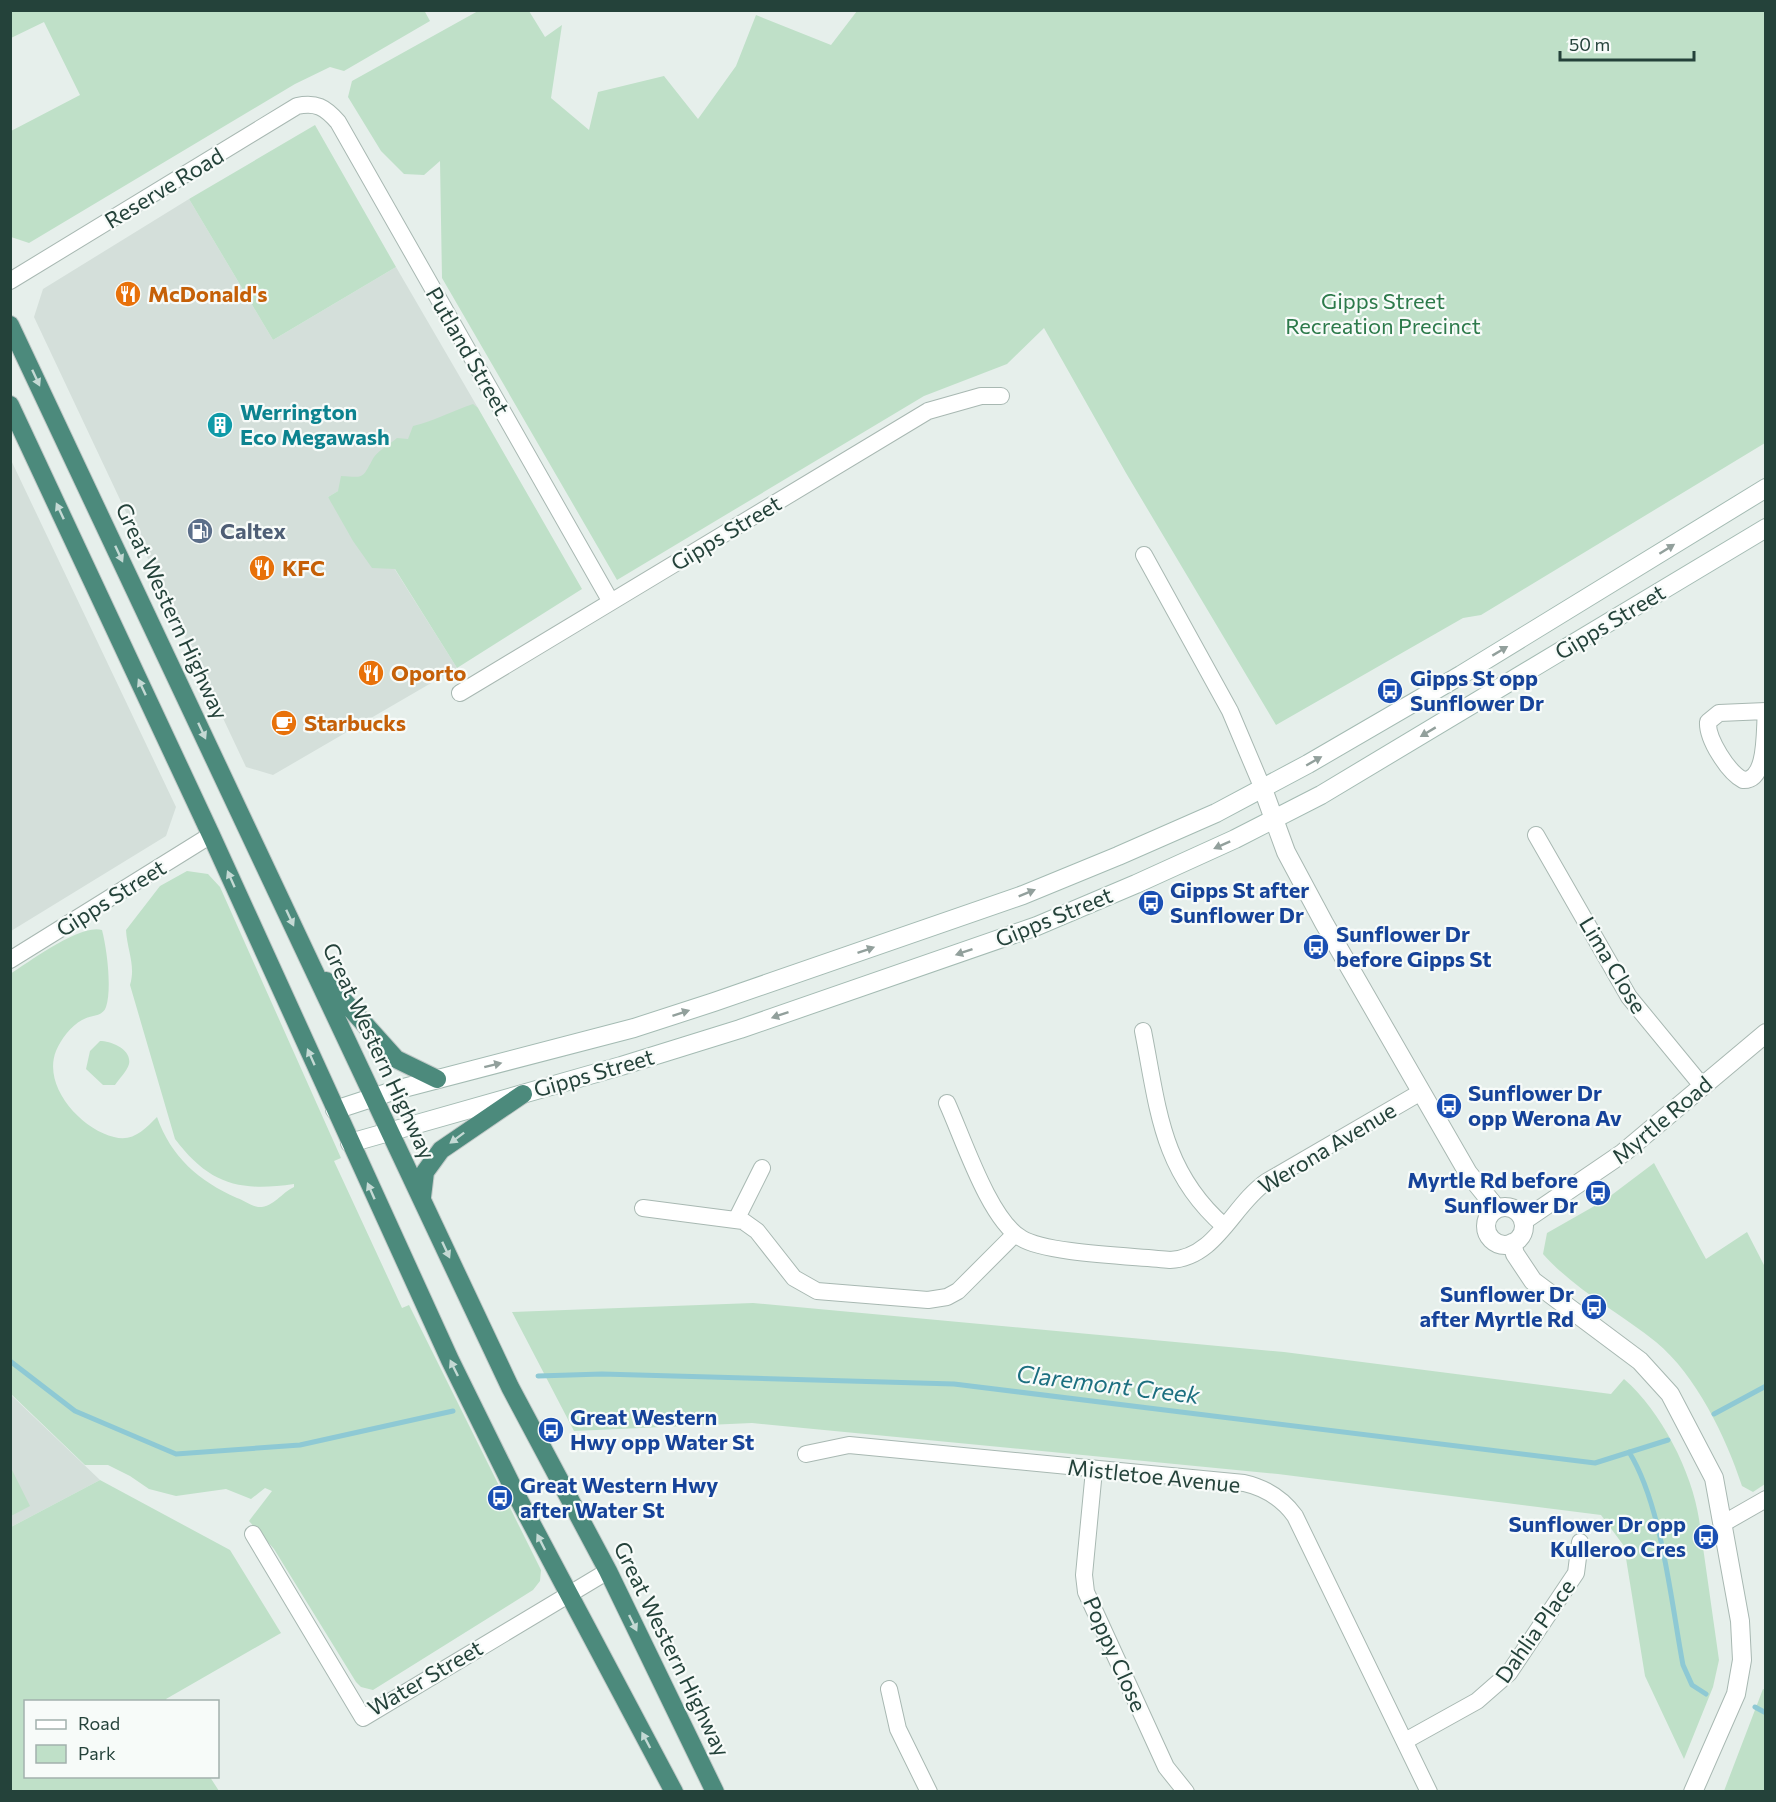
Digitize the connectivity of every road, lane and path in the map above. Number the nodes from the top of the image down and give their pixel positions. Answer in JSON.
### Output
{"nodes":[{"id":1,"x":319,"y":106,"type":"joint"},
{"id":2,"x":10,"y":281,"type":"edge"},
{"id":3,"x":10,"y":325,"type":"edge"},
{"id":4,"x":1000,"y":396,"type":"dead end"},
{"id":5,"x":10,"y":405,"type":"edge"},
{"id":6,"x":1766,"y":488,"type":"edge"},
{"id":7,"x":1766,"y":528,"type":"edge"},
{"id":8,"x":1144,"y":555,"type":"dead end"},
{"id":9,"x":611,"y":602,"type":"junction"},
{"id":10,"x":459,"y":693,"type":"dead end"},
{"id":11,"x":1765,"y":711,"type":"edge"},
{"id":12,"x":1263,"y":789,"type":"junction"},
{"id":13,"x":1274,"y":820,"type":"junction"},
{"id":14,"x":211,"y":835,"type":"junction"},
{"id":15,"x":1536,"y":835,"type":"dead end"},
{"id":16,"x":10,"y":960,"type":"edge"},
{"id":17,"x":313,"y":966,"type":"junction"},
{"id":18,"x":1143,"y":1031,"type":"dead end"},
{"id":19,"x":1766,"y":1033,"type":"edge"},
{"id":20,"x":437,"y":1079,"type":"junction"},
{"id":21,"x":1703,"y":1087,"type":"junction"},
{"id":22,"x":1421,"y":1092,"type":"junction"},
{"id":23,"x":523,"y":1094,"type":"junction"},
{"id":24,"x":373,"y":1098,"type":"junction"},
{"id":25,"x":947,"y":1103,"type":"dead end"},
{"id":26,"x":335,"y":1110,"type":"junction"},
{"id":27,"x":390,"y":1132,"type":"junction"},
{"id":28,"x":350,"y":1143,"type":"junction"},
{"id":29,"x":762,"y":1168,"type":"dead end"},
{"id":30,"x":422,"y":1197,"type":"junction"},
{"id":31,"x":643,"y":1208,"type":"dead end"},
{"id":32,"x":1497,"y":1209,"type":"junction"},
{"id":33,"x":737,"y":1218,"type":"junction"},
{"id":34,"x":1523,"y":1221,"type":"junction"},
{"id":35,"x":1224,"y":1226,"type":"junction"},
{"id":36,"x":1015,"y":1234,"type":"junction"},
{"id":37,"x":1512,"y":1244,"type":"junction"},
{"id":38,"x":806,"y":1454,"type":"dead end"},
{"id":39,"x":1094,"y":1470,"type":"junction"},
{"id":40,"x":1766,"y":1499,"type":"edge"},
{"id":41,"x":1724,"y":1523,"type":"junction"},
{"id":42,"x":253,"y":1533,"type":"dead end"},
{"id":43,"x":1580,"y":1542,"type":"dead end"},
{"id":44,"x":608,"y":1571,"type":"junction"},
{"id":45,"x":568,"y":1594,"type":"junction"},
{"id":46,"x":889,"y":1689,"type":"dead end"},
{"id":47,"x":1405,"y":1741,"type":"junction"},
{"id":48,"x":1697,"y":1790,"type":"edge"},
{"id":49,"x":674,"y":1791,"type":"edge"},
{"id":50,"x":715,"y":1791,"type":"edge"},
{"id":51,"x":929,"y":1791,"type":"edge"},
{"id":52,"x":1186,"y":1791,"type":"edge"},
{"id":53,"x":1429,"y":1791,"type":"edge"}],
"edges":[{"from":1,"to":2,"type":"street","name":"Reserve Road"},
{"from":1,"to":9,"type":"street","name":"Putland Street"},
{"from":3,"to":17,"type":"highway","name":"Great Western Highway","one_way":true},
{"from":4,"to":9,"type":"street","name":"Gipps Street"},
{"from":14,"to":5,"type":"highway","one_way":true},
{"from":12,"to":6,"type":"main road","name":"Gipps Street","one_way":true},
{"from":7,"to":13,"type":"main road","name":"Gipps Street","one_way":true},
{"from":8,"to":12,"type":"street"},
{"from":9,"to":10,"type":"street","name":"Gipps Street"},
{"from":11,"to":11,"type":"street"},
{"from":12,"to":13,"type":"main road"},
{"from":20,"to":12,"type":"main road","name":"Gipps Street","one_way":true},
{"from":13,"to":22,"type":"main road"},
{"from":13,"to":23,"type":"main road","name":"Gipps Street","one_way":true},
{"from":14,"to":16,"type":"street","name":"Gipps Street"},
{"from":26,"to":14,"type":"highway","one_way":true},
{"from":15,"to":21,"type":"street","name":"Lima Close"},
{"from":17,"to":20,"type":"highway"},
{"from":17,"to":24,"type":"highway","name":"Great Western Highway"},
{"from":18,"to":35,"type":"street"},
{"from":19,"to":21,"type":"main road","name":"Myrtle Road"},
{"from":20,"to":24,"type":"main road","name":"Gipps Street"},
{"from":21,"to":34,"type":"main road","name":"Myrtle Road"},
{"from":22,"to":32,"type":"main road"},
{"from":22,"to":35,"type":"street","name":"Werona Avenue"},
{"from":23,"to":27,"type":"main road","name":"Gipps Street"},
{"from":23,"to":30,"type":"highway","one_way":true},
{"from":24,"to":26,"type":"main road","name":"Gipps Street"},
{"from":24,"to":27,"type":"highway","name":"Great Western Highway"},
{"from":25,"to":36,"type":"street","name":"Werona Avenue"},
{"from":26,"to":28,"type":"highway"},
{"from":27,"to":28,"type":"main road","name":"Gipps Street"},
{"from":27,"to":30,"type":"highway","name":"Great Western Highway"},
{"from":45,"to":28,"type":"highway","one_way":true},
{"from":29,"to":33,"type":"street"},
{"from":30,"to":44,"type":"highway","name":"Great Western Highway","one_way":true},
{"from":31,"to":33,"type":"street"},
{"from":32,"to":34,"type":"main road"},
{"from":32,"to":37,"type":"main road"},
{"from":33,"to":36,"type":"street"},
{"from":34,"to":37,"type":"main road"},
{"from":35,"to":36,"type":"street","name":"Werona Avenue"},
{"from":37,"to":41,"type":"main road"},
{"from":38,"to":39,"type":"street","name":"Mistletoe Avenue"},
{"from":39,"to":47,"type":"street","name":"Mistletoe Avenue"},
{"from":39,"to":52,"type":"street","name":"Poppy Close"},
{"from":40,"to":41,"type":"street"},
{"from":41,"to":48,"type":"main road"},
{"from":42,"to":45,"type":"street","name":"Water Street"},
{"from":43,"to":47,"type":"street","name":"Dahlia Place"},
{"from":44,"to":45,"type":"street","name":"Water Street"},
{"from":44,"to":50,"type":"highway","name":"Great Western Highway","one_way":true},
{"from":49,"to":45,"type":"highway","one_way":true},
{"from":46,"to":51,"type":"street"},
{"from":47,"to":53,"type":"street","name":"Mistletoe Avenue"}]}
